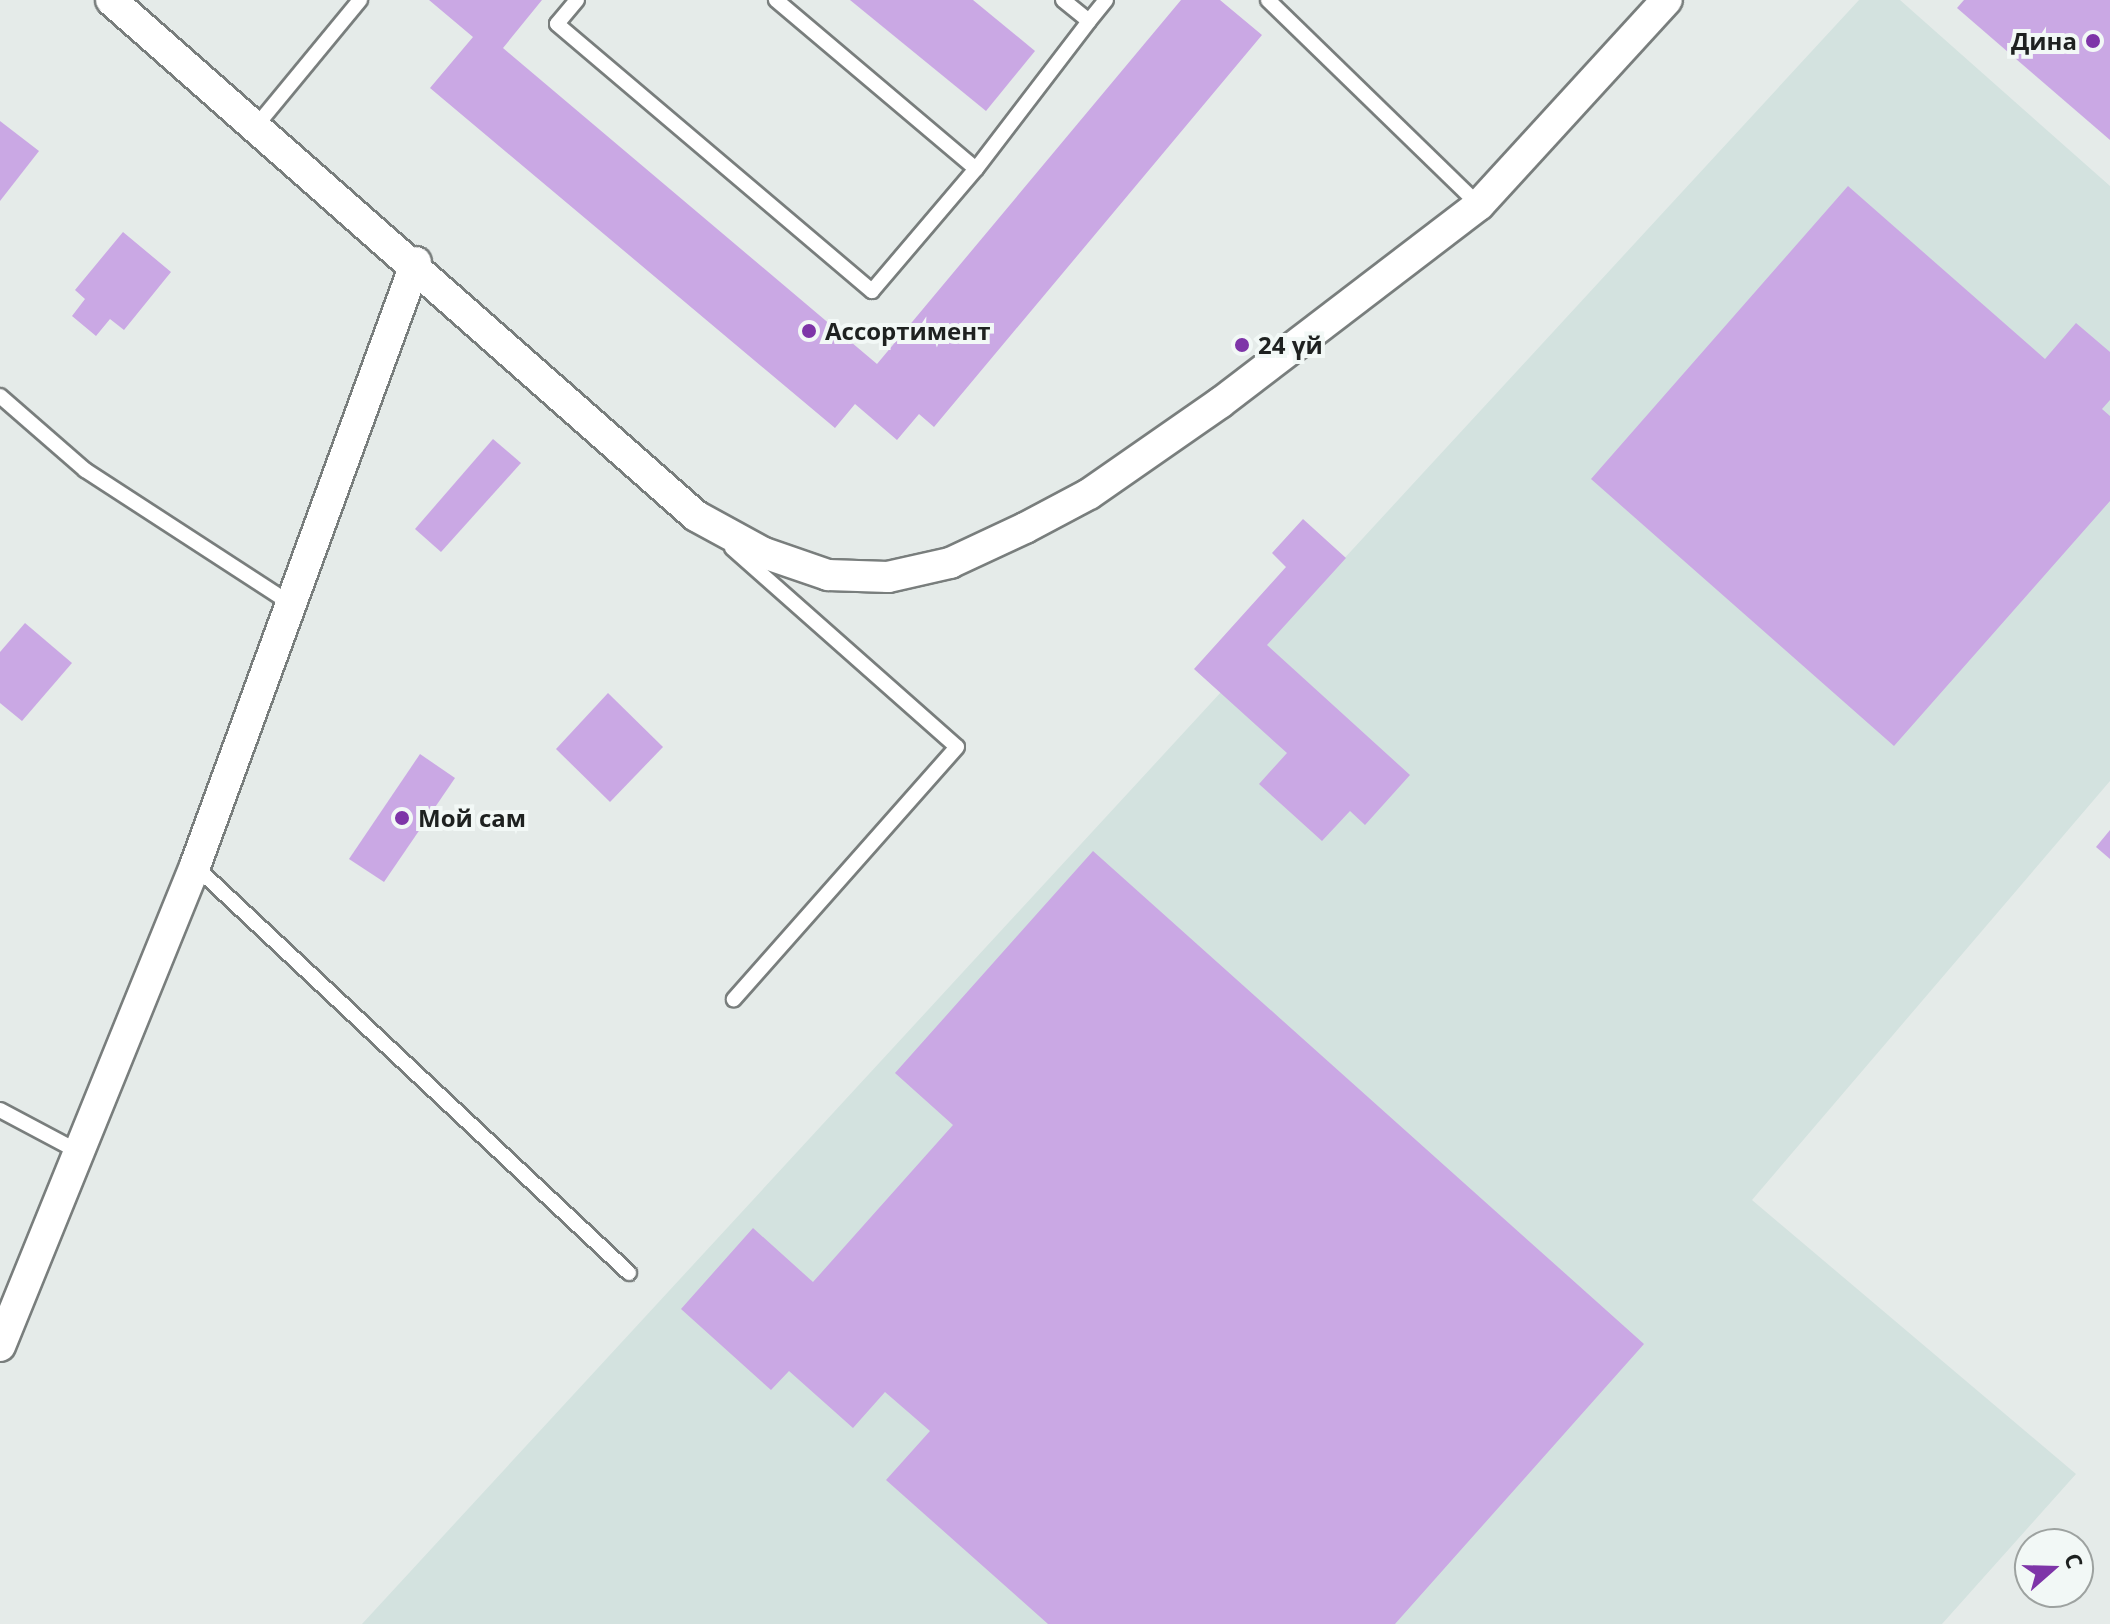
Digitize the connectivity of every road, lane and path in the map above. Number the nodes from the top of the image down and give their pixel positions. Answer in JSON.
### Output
{"nodes":[{"id":1,"x":111,"y":0,"type":"edge"},
{"id":2,"x":360,"y":0,"type":"edge"},
{"id":3,"x":577,"y":0,"type":"edge"},
{"id":4,"x":776,"y":0,"type":"edge"},
{"id":5,"x":1063,"y":0,"type":"edge"},
{"id":6,"x":1106,"y":0,"type":"edge"},
{"id":7,"x":1667,"y":0,"type":"edge"},
{"id":8,"x":1275,"y":3,"type":"edge"},
{"id":9,"x":1089,"y":21,"type":"junction"},
{"id":10,"x":257,"y":125,"type":"junction"},
{"id":11,"x":976,"y":169,"type":"junction"},
{"id":12,"x":1479,"y":205,"type":"junction"},
{"id":13,"x":416,"y":262,"type":"junction"},
{"id":14,"x":0,"y":396,"type":"edge"},
{"id":15,"x":696,"y":516,"type":"junction"},
{"id":16,"x":291,"y":604,"type":"junction"},
{"id":17,"x":195,"y":866,"type":"junction"},
{"id":18,"x":734,"y":999,"type":"dead end"},
{"id":19,"x":0,"y":1110,"type":"edge"},
{"id":20,"x":79,"y":1152,"type":"junction"},
{"id":21,"x":629,"y":1273,"type":"dead end"},
{"id":22,"x":0,"y":1346,"type":"edge"}],
"edges":[{"from":1,"to":10,"type":"street"},
{"from":2,"to":10,"type":"lane"},
{"from":3,"to":11,"type":"lane"},
{"from":4,"to":11,"type":"lane"},
{"from":5,"to":9,"type":"lane"},
{"from":6,"to":9,"type":"lane"},
{"from":7,"to":12,"type":"street"},
{"from":8,"to":12,"type":"lane"},
{"from":9,"to":11,"type":"lane"},
{"from":10,"to":13,"type":"street"},
{"from":12,"to":15,"type":"street"},
{"from":13,"to":15,"type":"street"},
{"from":13,"to":16,"type":"street"},
{"from":14,"to":16,"type":"lane"},
{"from":15,"to":18,"type":"lane"},
{"from":16,"to":17,"type":"street"},
{"from":17,"to":20,"type":"street"},
{"from":17,"to":21,"type":"lane"},
{"from":19,"to":20,"type":"lane"},
{"from":20,"to":22,"type":"street"}]}
